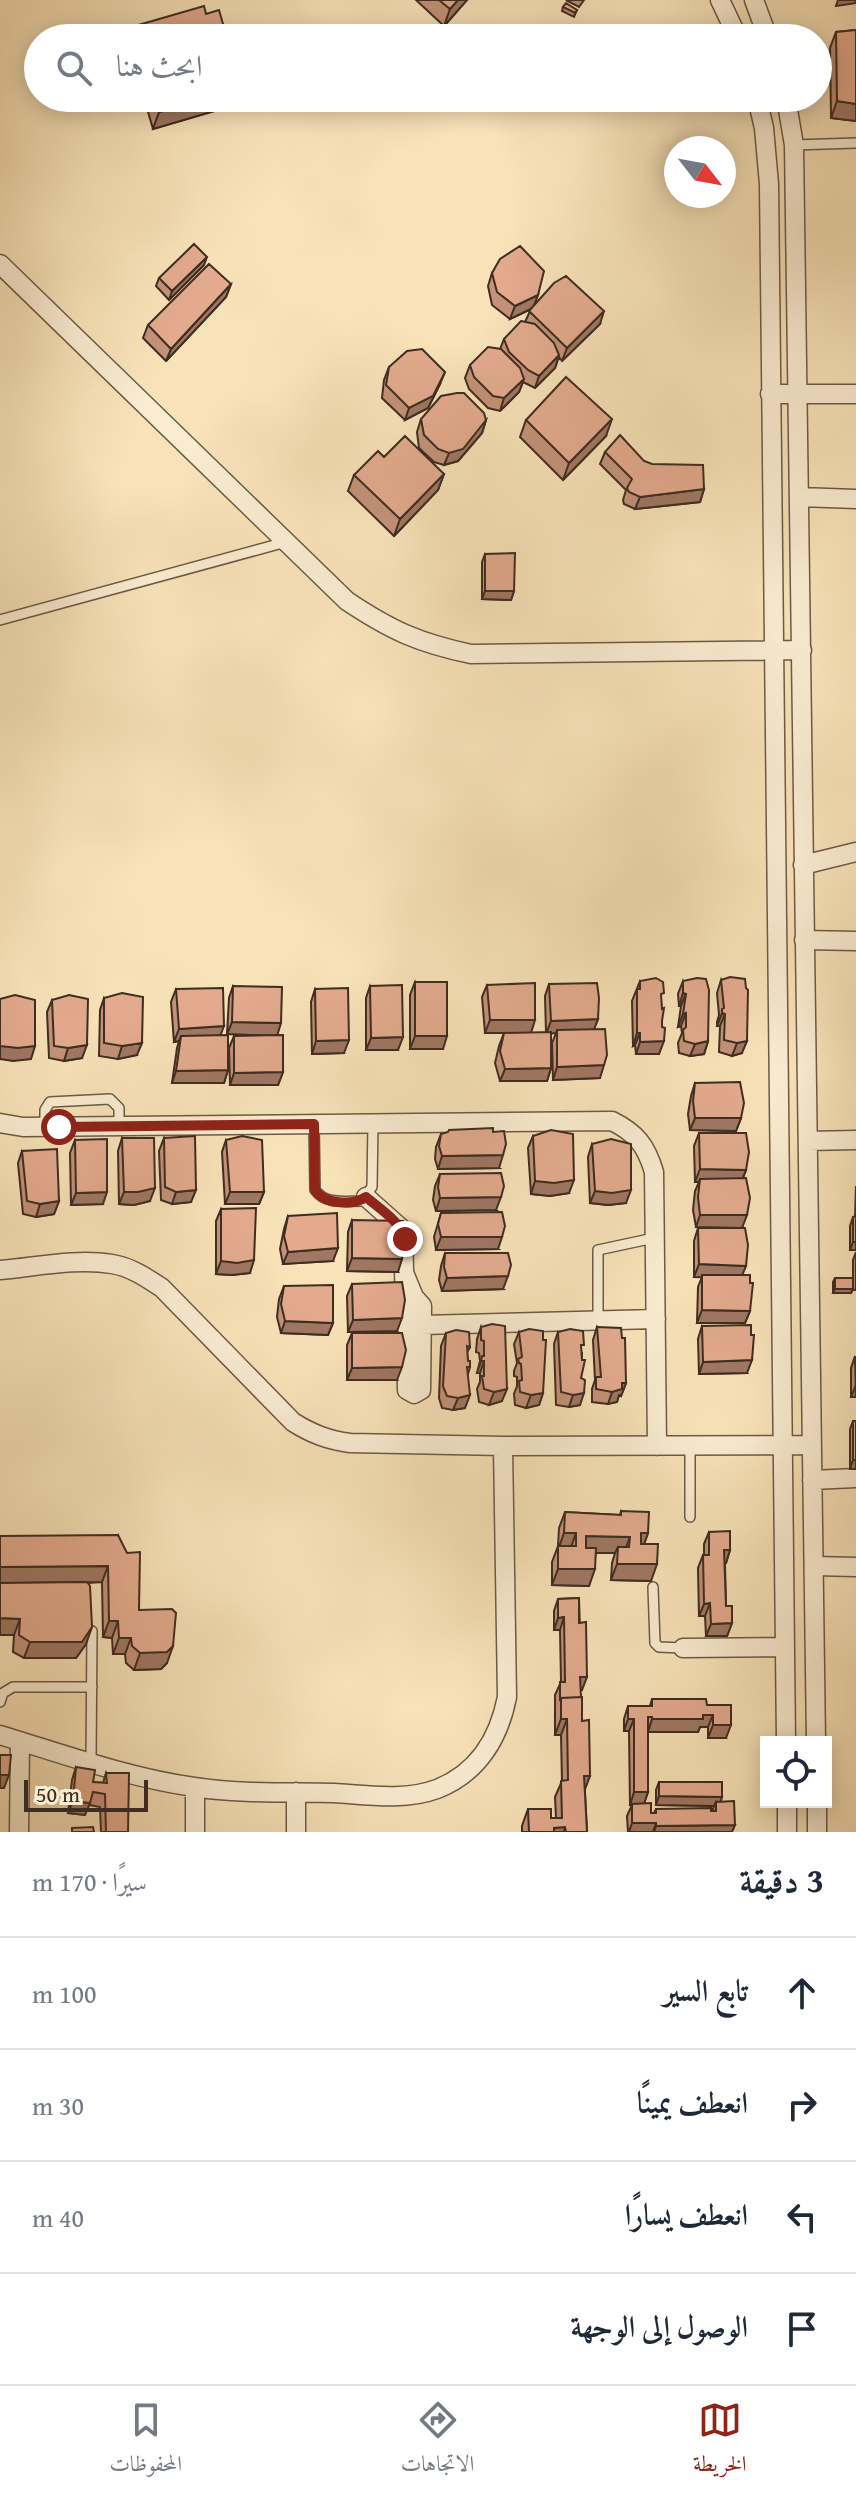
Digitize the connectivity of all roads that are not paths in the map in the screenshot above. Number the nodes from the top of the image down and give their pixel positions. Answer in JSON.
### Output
{"nodes":[{"id":1,"x":720,"y":0,"type":"edge"},
{"id":2,"x":754,"y":0,"type":"edge"},
{"id":3,"x":731,"y":24,"type":"edge"},
{"id":4,"x":763,"y":24,"type":"edge"},
{"id":5,"x":760,"y":112,"type":"edge"},
{"id":6,"x":788,"y":112,"type":"edge"},
{"id":7,"x":856,"y":143,"type":"edge"},
{"id":8,"x":794,"y":145,"type":"junction"},
{"id":9,"x":0,"y":264,"type":"edge"},
{"id":10,"x":770,"y":394,"type":"junction"},
{"id":11,"x":798,"y":394,"type":"junction"},
{"id":12,"x":856,"y":394,"type":"edge"},
{"id":13,"x":800,"y":497,"type":"junction"},
{"id":14,"x":856,"y":499,"type":"edge"},
{"id":15,"x":286,"y":542,"type":"junction"},
{"id":16,"x":0,"y":620,"type":"edge"},
{"id":17,"x":802,"y":650,"type":"junction"},
{"id":18,"x":773,"y":651,"type":"junction"},
{"id":19,"x":856,"y":852,"type":"edge"},
{"id":20,"x":803,"y":865,"type":"junction"},
{"id":21,"x":804,"y":940,"type":"junction"},
{"id":22,"x":856,"y":941,"type":"edge"},
{"id":23,"x":0,"y":1123,"type":"edge"},
{"id":24,"x":373,"y":1123,"type":"junction"},
{"id":25,"x":314,"y":1124,"type":"junction"},
{"id":26,"x":119,"y":1126,"type":"junction"},
{"id":27,"x":45,"y":1127,"type":"junction"},
{"id":28,"x":856,"y":1140,"type":"edge"},
{"id":29,"x":808,"y":1141,"type":"junction"},
{"id":30,"x":366,"y":1197,"type":"junction"},
{"id":31,"x":655,"y":1238,"type":"junction"},
{"id":32,"x":0,"y":1270,"type":"edge"},
{"id":33,"x":656,"y":1319,"type":"junction"},
{"id":34,"x":598,"y":1321,"type":"junction"},
{"id":35,"x":690,"y":1445,"type":"junction"},
{"id":36,"x":783,"y":1445,"type":"junction"},
{"id":37,"x":812,"y":1445,"type":"junction"},
{"id":38,"x":503,"y":1446,"type":"junction"},
{"id":39,"x":657,"y":1446,"type":"junction"},
{"id":40,"x":856,"y":1478,"type":"edge"},
{"id":41,"x":812,"y":1480,"type":"junction"},
{"id":42,"x":690,"y":1517,"type":"dead end"},
{"id":43,"x":814,"y":1566,"type":"junction"},
{"id":44,"x":856,"y":1567,"type":"edge"},
{"id":45,"x":653,"y":1587,"type":"dead end"},
{"id":46,"x":92,"y":1631,"type":"edge"},
{"id":47,"x":785,"y":1647,"type":"junction"},
{"id":48,"x":683,"y":1648,"type":"joint"},
{"id":49,"x":92,"y":1687,"type":"junction"},
{"id":50,"x":0,"y":1702,"type":"edge"},
{"id":51,"x":0,"y":1735,"type":"edge"},
{"id":52,"x":786,"y":1736,"type":"edge"},
{"id":53,"x":816,"y":1736,"type":"edge"},
{"id":54,"x":20,"y":1741,"type":"junction"},
{"id":55,"x":91,"y":1762,"type":"junction"},
{"id":56,"x":195,"y":1787,"type":"junction"},
{"id":57,"x":296,"y":1792,"type":"junction"},
{"id":58,"x":787,"y":1808,"type":"edge"},
{"id":59,"x":817,"y":1808,"type":"edge"},
{"id":60,"x":19,"y":1832,"type":"edge"},
{"id":61,"x":195,"y":1832,"type":"edge"},
{"id":62,"x":296,"y":1832,"type":"edge"},
{"id":63,"x":787,"y":1832,"type":"edge"},
{"id":64,"x":817,"y":1832,"type":"edge"}],
"edges":[{"from":1,"to":3,"type":"street"},
{"from":2,"to":4,"type":"street"},
{"from":5,"to":10,"type":"street"},
{"from":6,"to":8,"type":"street"},
{"from":7,"to":8,"type":"lane"},
{"from":8,"to":11,"type":"street"},
{"from":9,"to":15,"type":"street"},
{"from":10,"to":11,"type":"street"},
{"from":10,"to":18,"type":"street"},
{"from":11,"to":12,"type":"street"},
{"from":11,"to":13,"type":"street"},
{"from":13,"to":14,"type":"street"},
{"from":13,"to":17,"type":"street"},
{"from":15,"to":16,"type":"lane"},
{"from":15,"to":18,"type":"street"},
{"from":17,"to":18,"type":"street"},
{"from":17,"to":20,"type":"street"},
{"from":18,"to":36,"type":"street"},
{"from":19,"to":20,"type":"street"},
{"from":20,"to":21,"type":"street"},
{"from":21,"to":22,"type":"street"},
{"from":21,"to":29,"type":"street"},
{"from":23,"to":27,"type":"street"},
{"from":24,"to":25,"type":"street"},
{"from":24,"to":30,"type":"lane"},
{"from":24,"to":31,"type":"street"},
{"from":25,"to":26,"type":"street"},
{"from":25,"to":30,"type":"lane"},
{"from":26,"to":27,"type":"street"},
{"from":26,"to":27,"type":"lane"},
{"from":28,"to":29,"type":"street"},
{"from":29,"to":37,"type":"street"},
{"from":30,"to":34,"type":"street"},
{"from":31,"to":33,"type":"street"},
{"from":31,"to":34,"type":"lane"},
{"from":32,"to":38,"type":"street"},
{"from":33,"to":34,"type":"street"},
{"from":33,"to":39,"type":"street"},
{"from":35,"to":36,"type":"street"},
{"from":35,"to":39,"type":"street"},
{"from":35,"to":42,"type":"lane"},
{"from":36,"to":37,"type":"street"},
{"from":36,"to":47,"type":"street"},
{"from":37,"to":41,"type":"street"},
{"from":38,"to":39,"type":"street"},
{"from":38,"to":57,"type":"street"},
{"from":40,"to":41,"type":"street"},
{"from":41,"to":43,"type":"street"},
{"from":43,"to":44,"type":"street"},
{"from":43,"to":53,"type":"street"},
{"from":45,"to":48,"type":"lane"},
{"from":46,"to":49,"type":"lane"},
{"from":47,"to":48,"type":"street"},
{"from":47,"to":52,"type":"street"},
{"from":49,"to":50,"type":"lane"},
{"from":49,"to":55,"type":"lane"},
{"from":51,"to":54,"type":"street"},
{"from":54,"to":55,"type":"street"},
{"from":54,"to":60,"type":"street"},
{"from":55,"to":56,"type":"street"},
{"from":56,"to":57,"type":"street"},
{"from":56,"to":61,"type":"street"},
{"from":57,"to":62,"type":"street"},
{"from":58,"to":63,"type":"street"},
{"from":59,"to":64,"type":"street"}]}
